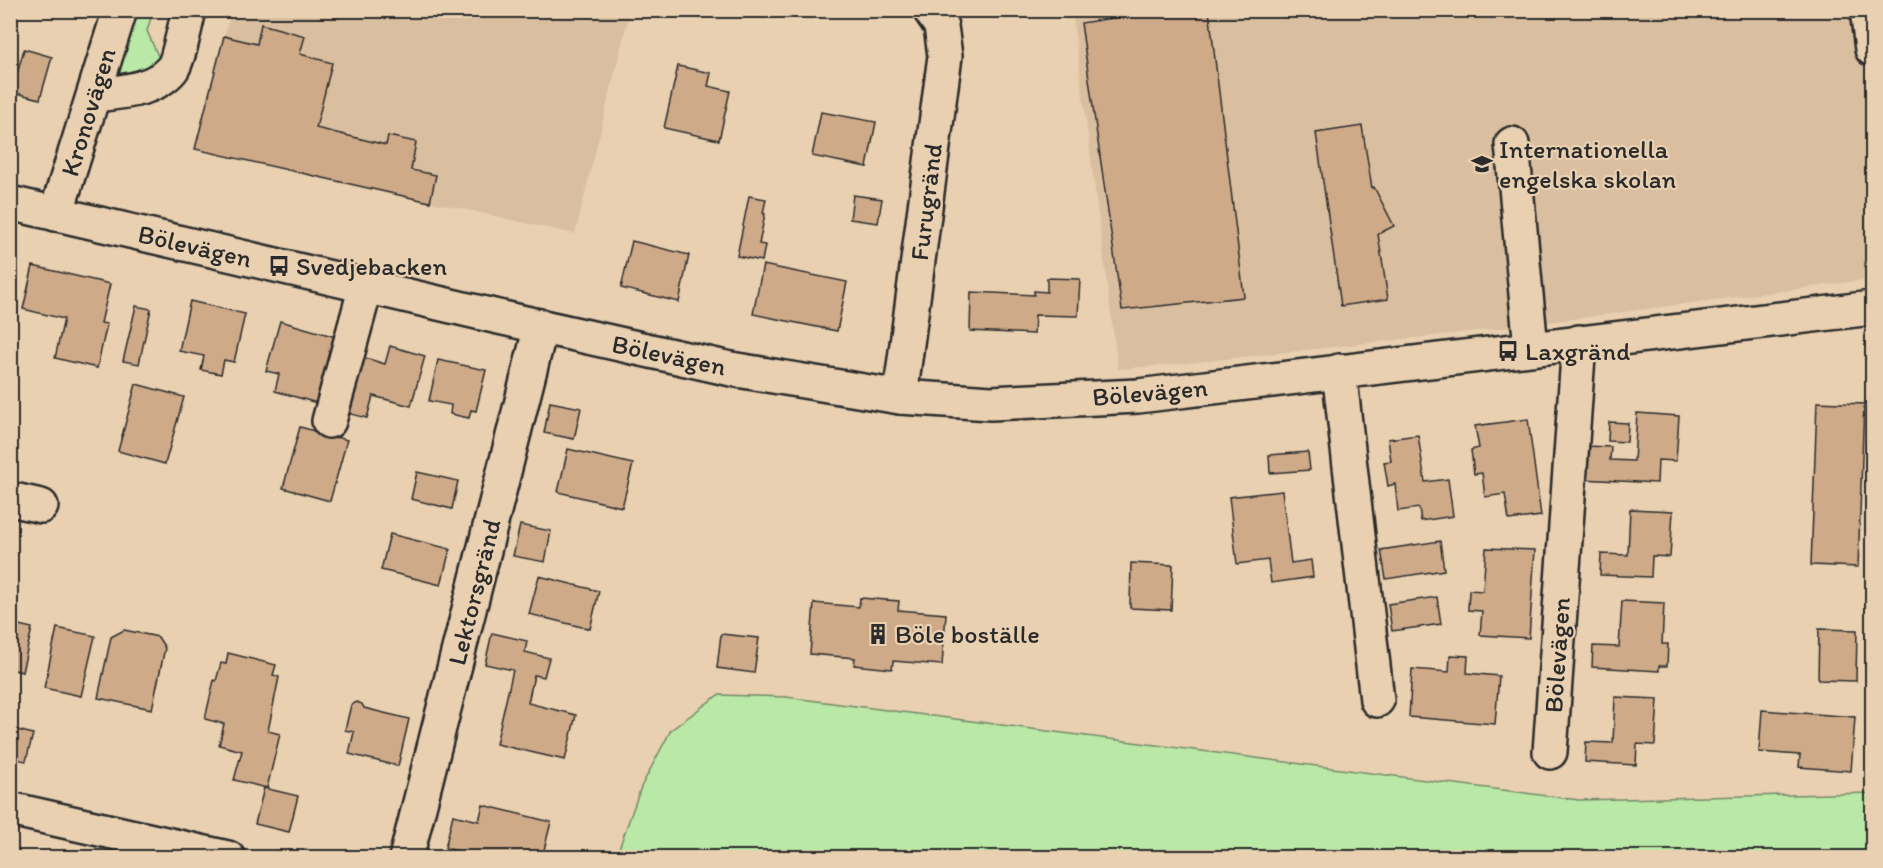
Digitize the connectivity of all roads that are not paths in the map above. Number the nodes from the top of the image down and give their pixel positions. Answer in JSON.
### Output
{"nodes":[{"id":1,"x":120,"y":10,"type":"edge"},
{"id":2,"x":189,"y":10,"type":"edge"},
{"id":3,"x":930,"y":10,"type":"edge"},
{"id":4,"x":1868,"y":10,"type":"edge"},
{"id":5,"x":1872,"y":49,"type":"edge"},
{"id":6,"x":94,"y":95,"type":"junction"},
{"id":7,"x":1512,"y":144,"type":"dead end"},
{"id":8,"x":10,"y":202,"type":"edge"},
{"id":9,"x":56,"y":214,"type":"junction"},
{"id":10,"x":366,"y":286,"type":"junction"},
{"id":11,"x":1872,"y":308,"type":"edge"},
{"id":12,"x":541,"y":327,"type":"junction"},
{"id":13,"x":1579,"y":342,"type":"junction"},
{"id":14,"x":1531,"y":348,"type":"junction"},
{"id":15,"x":1339,"y":371,"type":"junction"},
{"id":16,"x":900,"y":397,"type":"junction"},
{"id":17,"x":329,"y":421,"type":"dead end"},
{"id":18,"x":1377,"y":700,"type":"dead end"},
{"id":19,"x":1550,"y":752,"type":"dead end"},
{"id":20,"x":10,"y":809,"type":"edge"},
{"id":21,"x":228,"y":858,"type":"edge"},
{"id":22,"x":406,"y":858,"type":"edge"}],
"edges":[{"from":1,"to":6,"type":"street","name":"Kronovägen"},
{"from":2,"to":6,"type":"street"},
{"from":3,"to":16,"type":"street","name":"Furugränd"},
{"from":4,"to":5,"type":"street"},
{"from":6,"to":9,"type":"street","name":"Kronovägen"},
{"from":7,"to":14,"type":"street"},
{"from":8,"to":9,"type":"street","name":"Bölevägen"},
{"from":9,"to":10,"type":"street","name":"Bölevägen"},
{"from":10,"to":12,"type":"street","name":"Bölevägen"},
{"from":10,"to":17,"type":"street"},
{"from":11,"to":13,"type":"street","name":"Bölevägen"},
{"from":12,"to":16,"type":"street","name":"Bölevägen"},
{"from":12,"to":22,"type":"street","name":"Lektorsgränd"},
{"from":13,"to":14,"type":"street","name":"Bölevägen"},
{"from":13,"to":19,"type":"street","name":"Bölevägen"},
{"from":14,"to":15,"type":"street","name":"Bölevägen"},
{"from":15,"to":16,"type":"street","name":"Bölevägen"},
{"from":15,"to":18,"type":"street"},
{"from":20,"to":21,"type":"street"}]}
